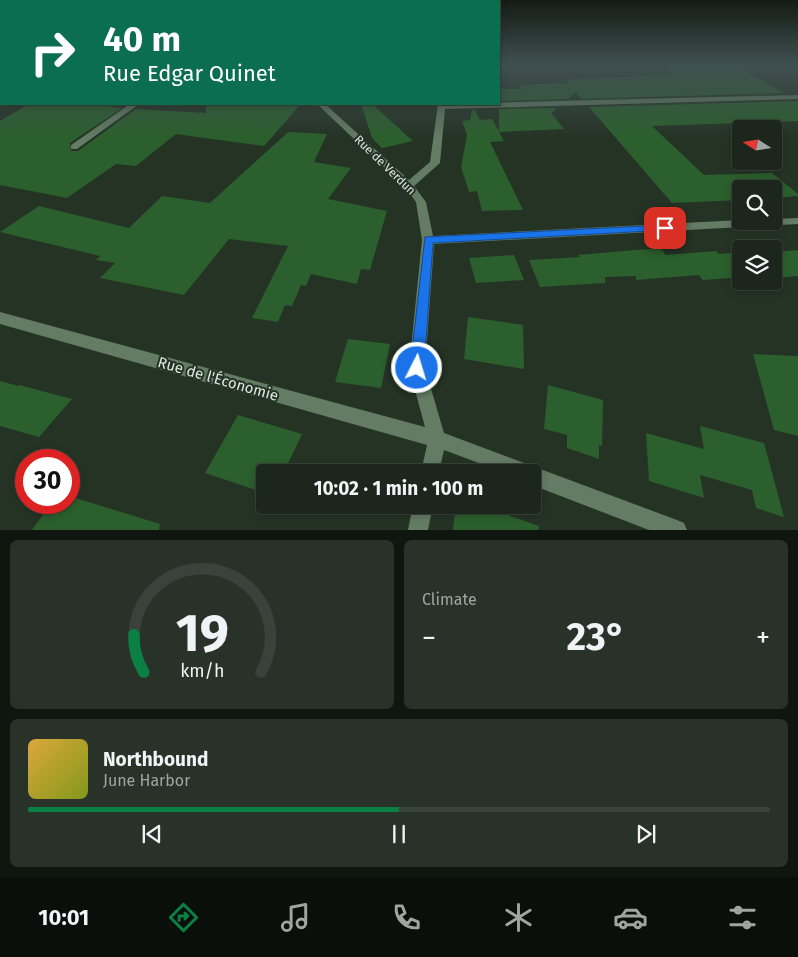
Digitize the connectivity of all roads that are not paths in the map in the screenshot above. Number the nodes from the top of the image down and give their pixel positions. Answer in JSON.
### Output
{"nodes":[{"id":1,"x":798,"y":96,"type":"edge"},
{"id":2,"x":500,"y":104,"type":"edge"},
{"id":3,"x":134,"y":105,"type":"edge"},
{"id":4,"x":322,"y":105,"type":"edge"},
{"id":5,"x":478,"y":105,"type":"edge"},
{"id":6,"x":442,"y":106,"type":"edge"},
{"id":7,"x":74,"y":147,"type":"dead end"},
{"id":8,"x":409,"y":185,"type":"junction"},
{"id":9,"x":798,"y":221,"type":"edge"},
{"id":10,"x":428,"y":240,"type":"junction"},
{"id":11,"x":0,"y":318,"type":"edge"},
{"id":12,"x":436,"y":439,"type":"junction"},
{"id":13,"x":431,"y":464,"type":"edge"},
{"id":14,"x":504,"y":464,"type":"edge"},
{"id":15,"x":541,"y":478,"type":"edge"},
{"id":16,"x":421,"y":514,"type":"edge"},
{"id":17,"x":418,"y":530,"type":"edge"},
{"id":18,"x":677,"y":530,"type":"edge"}],
"edges":[{"from":1,"to":2,"type":"street"},
{"from":3,"to":7,"type":"street"},
{"from":4,"to":8,"type":"street","name":"Rue de Verdun"},
{"from":5,"to":6,"type":"street"},
{"from":6,"to":8,"type":"street"},
{"from":8,"to":10,"type":"street","name":"Rue de Verdun"},
{"from":9,"to":10,"type":"street"},
{"from":10,"to":12,"type":"street","name":"Rue de Verdun"},
{"from":11,"to":12,"type":"street","name":"Rue de l'Économie"},
{"from":12,"to":13,"type":"street"},
{"from":12,"to":14,"type":"street"},
{"from":15,"to":18,"type":"street"},
{"from":16,"to":17,"type":"street"}]}
